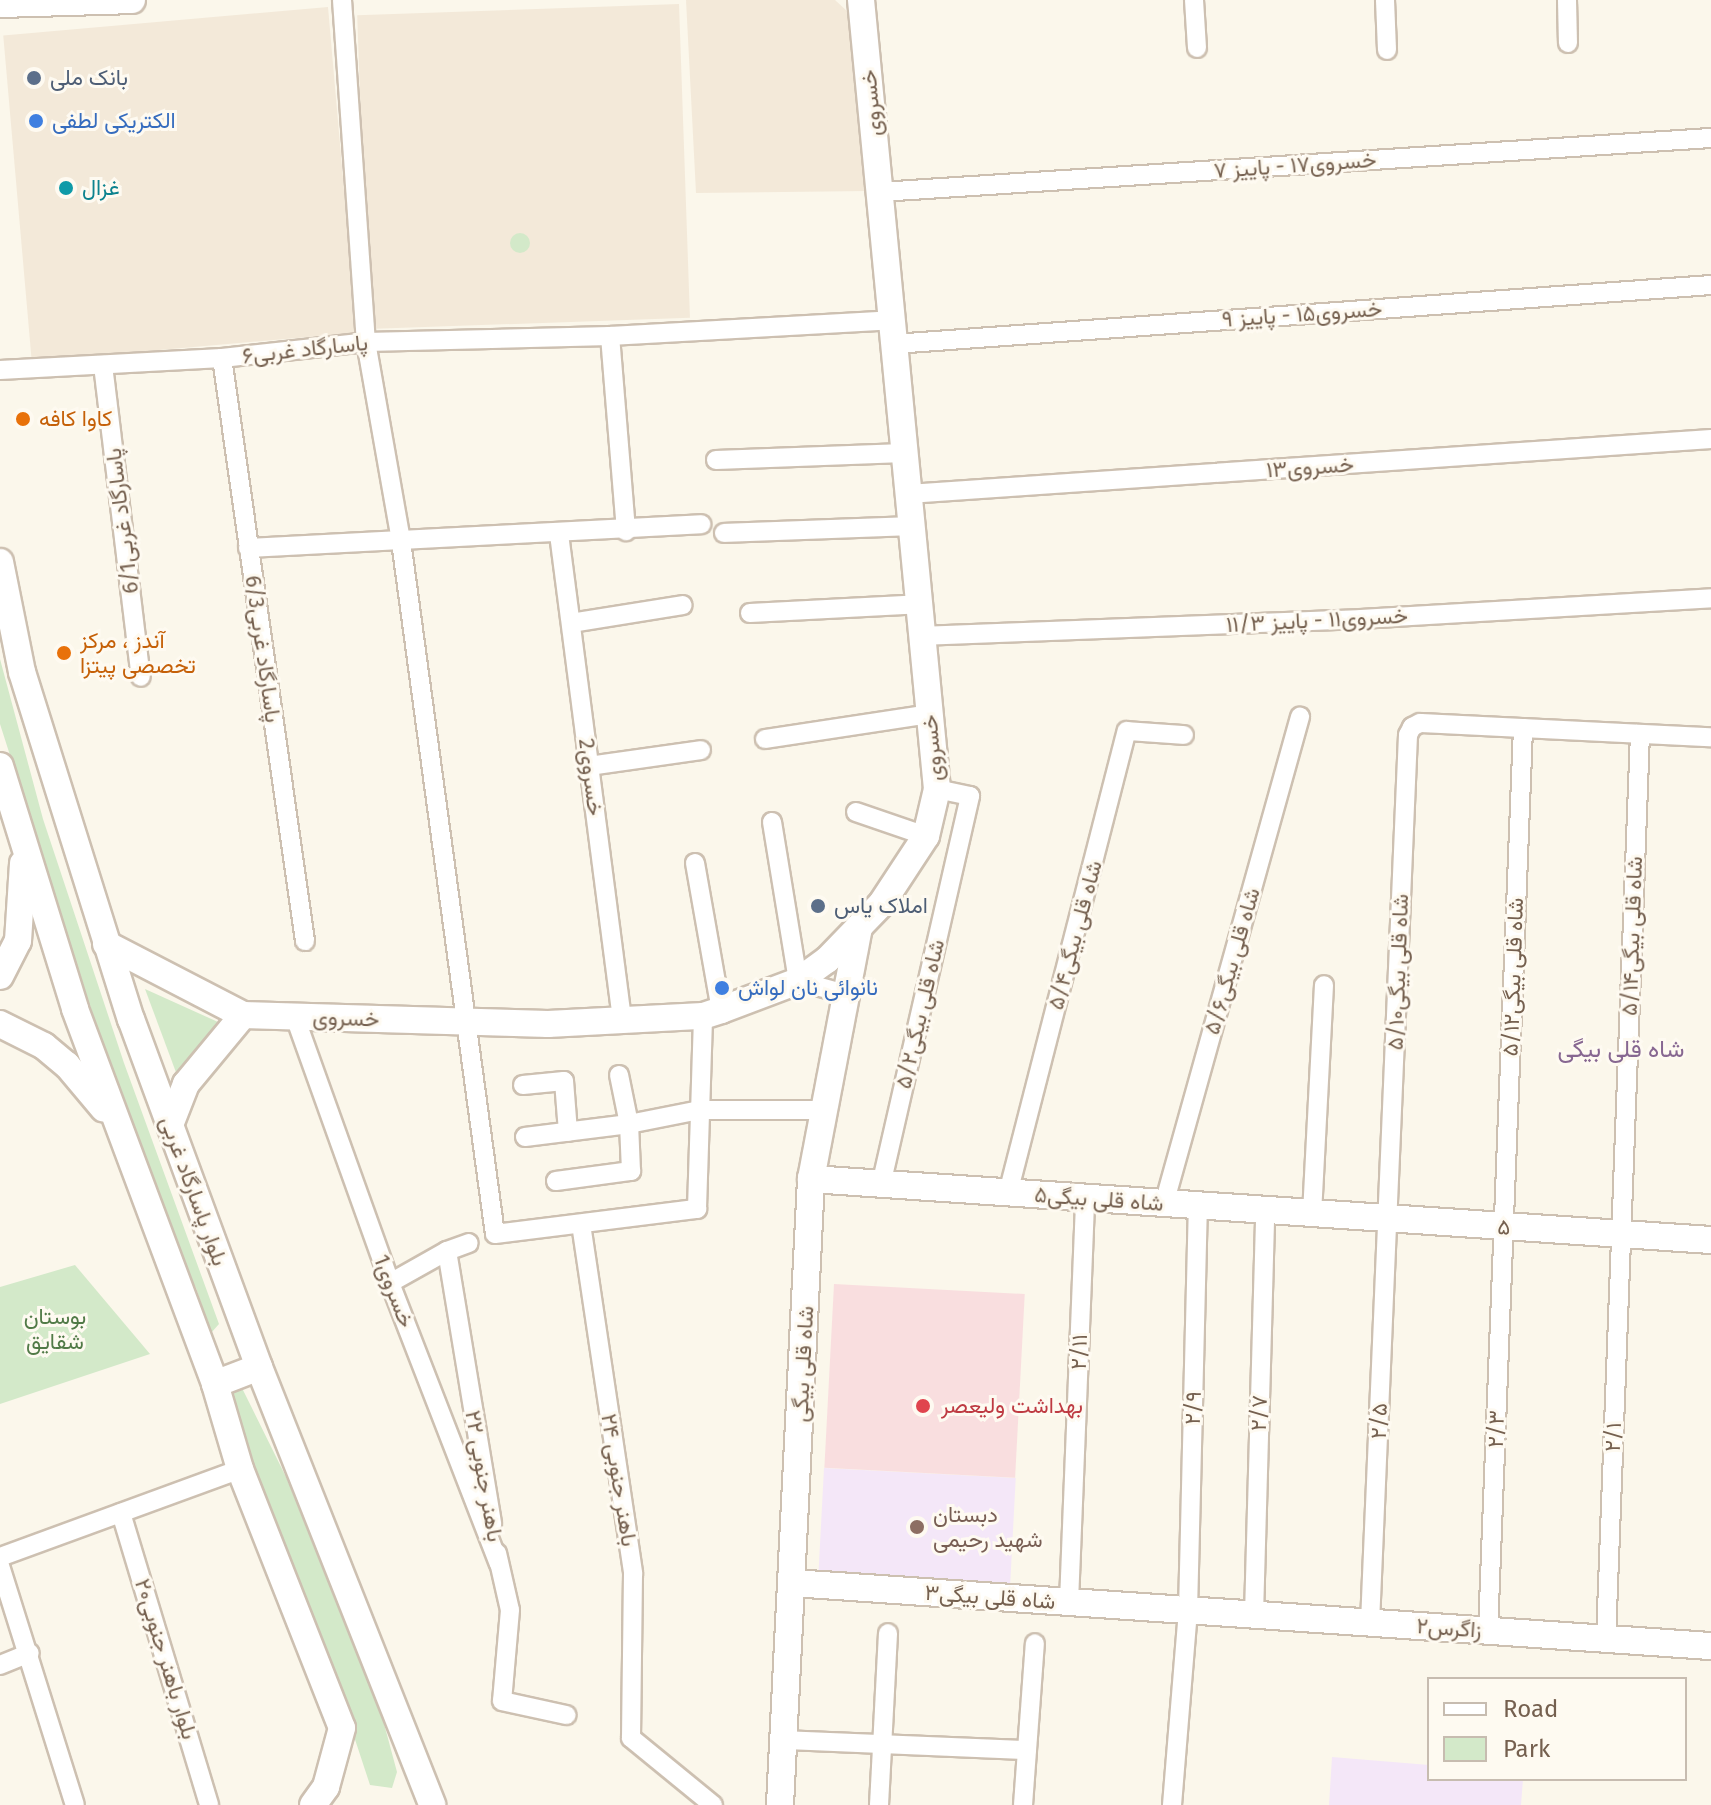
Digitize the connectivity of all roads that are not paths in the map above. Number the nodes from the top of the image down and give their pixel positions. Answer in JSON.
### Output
{"nodes":[{"id":1,"x":132,"y":0,"type":"edge"},
{"id":2,"x":342,"y":0,"type":"edge"},
{"id":3,"x":861,"y":0,"type":"edge"},
{"id":4,"x":1194,"y":0,"type":"edge"},
{"id":5,"x":1385,"y":0,"type":"edge"},
{"id":6,"x":1567,"y":0,"type":"edge"},
{"id":7,"x":61,"y":1,"type":"edge"},
{"id":8,"x":0,"y":4,"type":"edge"},
{"id":9,"x":1568,"y":43,"type":"dead end"},
{"id":10,"x":1197,"y":48,"type":"dead end"},
{"id":11,"x":1387,"y":50,"type":"dead end"},
{"id":12,"x":1711,"y":138,"type":"edge"},
{"id":13,"x":880,"y":192,"type":"junction"},
{"id":14,"x":1711,"y":285,"type":"edge"},
{"id":15,"x":893,"y":332,"type":"junction"},
{"id":16,"x":610,"y":336,"type":"junction"},
{"id":17,"x":366,"y":342,"type":"junction"},
{"id":18,"x":222,"y":358,"type":"junction"},
{"id":19,"x":103,"y":365,"type":"junction"},
{"id":20,"x":0,"y":370,"type":"edge"},
{"id":21,"x":1711,"y":439,"type":"edge"},
{"id":22,"x":904,"y":453,"type":"junction"},
{"id":23,"x":716,"y":460,"type":"dead end"},
{"id":24,"x":908,"y":494,"type":"junction"},
{"id":25,"x":701,"y":524,"type":"dead end"},
{"id":26,"x":911,"y":526,"type":"junction"},
{"id":27,"x":626,"y":531,"type":"junction"},
{"id":28,"x":724,"y":533,"type":"dead end"},
{"id":29,"x":559,"y":534,"type":"junction"},
{"id":30,"x":401,"y":541,"type":"junction"},
{"id":31,"x":248,"y":548,"type":"junction"},
{"id":32,"x":0,"y":562,"type":"edge"},
{"id":33,"x":1711,"y":598,"type":"edge"},
{"id":34,"x":919,"y":604,"type":"junction"},
{"id":35,"x":683,"y":605,"type":"dead end"},
{"id":36,"x":750,"y":613,"type":"dead end"},
{"id":37,"x":571,"y":623,"type":"junction"},
{"id":38,"x":922,"y":636,"type":"junction"},
{"id":39,"x":141,"y":677,"type":"dead end"},
{"id":40,"x":930,"y":714,"type":"junction"},
{"id":41,"x":1300,"y":717,"type":"dead end"},
{"id":42,"x":1523,"y":728,"type":"junction"},
{"id":43,"x":1640,"y":734,"type":"junction"},
{"id":44,"x":1184,"y":735,"type":"dead end"},
{"id":45,"x":1711,"y":737,"type":"edge"},
{"id":46,"x":765,"y":739,"type":"dead end"},
{"id":47,"x":701,"y":750,"type":"dead end"},
{"id":48,"x":0,"y":766,"type":"edge"},
{"id":49,"x":589,"y":766,"type":"junction"},
{"id":50,"x":937,"y":789,"type":"junction"},
{"id":51,"x":856,"y":812,"type":"dead end"},
{"id":52,"x":772,"y":822,"type":"dead end"},
{"id":53,"x":926,"y":836,"type":"junction"},
{"id":54,"x":24,"y":848,"type":"junction"},
{"id":55,"x":695,"y":863,"type":"dead end"},
{"id":56,"x":859,"y":927,"type":"junction"},
{"id":57,"x":305,"y":941,"type":"dead end"},
{"id":58,"x":106,"y":944,"type":"junction"},
{"id":59,"x":0,"y":976,"type":"edge"},
{"id":60,"x":798,"y":981,"type":"junction"},
{"id":61,"x":1324,"y":985,"type":"dead end"},
{"id":62,"x":846,"y":994,"type":"junction"},
{"id":63,"x":712,"y":1013,"type":"junction"},
{"id":64,"x":243,"y":1015,"type":"junction"},
{"id":65,"x":295,"y":1017,"type":"junction"},
{"id":66,"x":622,"y":1020,"type":"junction"},
{"id":67,"x":467,"y":1023,"type":"junction"},
{"id":68,"x":0,"y":1024,"type":"edge"},
{"id":69,"x":619,"y":1075,"type":"dead end"},
{"id":70,"x":523,"y":1085,"type":"dead end"},
{"id":71,"x":700,"y":1110,"type":"junction"},
{"id":72,"x":825,"y":1110,"type":"junction"},
{"id":73,"x":629,"y":1124,"type":"junction"},
{"id":74,"x":170,"y":1125,"type":"junction"},
{"id":75,"x":117,"y":1128,"type":"junction"},
{"id":76,"x":568,"y":1132,"type":"junction"},
{"id":77,"x":525,"y":1137,"type":"dead end"},
{"id":78,"x":811,"y":1179,"type":"junction"},
{"id":79,"x":556,"y":1181,"type":"dead end"},
{"id":80,"x":881,"y":1185,"type":"junction"},
{"id":81,"x":1008,"y":1193,"type":"junction"},
{"id":82,"x":1085,"y":1199,"type":"junction"},
{"id":83,"x":1164,"y":1204,"type":"junction"},
{"id":84,"x":1198,"y":1206,"type":"junction"},
{"id":85,"x":1265,"y":1211,"type":"junction"},
{"id":86,"x":1312,"y":1214,"type":"junction"},
{"id":87,"x":1388,"y":1219,"type":"junction"},
{"id":88,"x":581,"y":1224,"type":"junction"},
{"id":89,"x":1504,"y":1227,"type":"junction"},
{"id":90,"x":1621,"y":1234,"type":"junction"},
{"id":91,"x":1711,"y":1240,"type":"edge"},
{"id":92,"x":469,"y":1243,"type":"dead end"},
{"id":93,"x":447,"y":1251,"type":"junction"},
{"id":94,"x":390,"y":1283,"type":"junction"},
{"id":95,"x":259,"y":1367,"type":"junction"},
{"id":96,"x":215,"y":1384,"type":"junction"},
{"id":97,"x":240,"y":1469,"type":"junction"},
{"id":98,"x":121,"y":1513,"type":"junction"},
{"id":99,"x":0,"y":1557,"type":"edge"},
{"id":100,"x":499,"y":1564,"type":"junction"},
{"id":101,"x":0,"y":1566,"type":"edge"},
{"id":102,"x":793,"y":1583,"type":"junction"},
{"id":103,"x":1069,"y":1602,"type":"junction"},
{"id":104,"x":1188,"y":1611,"type":"junction"},
{"id":105,"x":1254,"y":1615,"type":"junction"},
{"id":106,"x":1370,"y":1623,"type":"junction"},
{"id":107,"x":1488,"y":1631,"type":"junction"},
{"id":108,"x":888,"y":1633,"type":"dead end"},
{"id":109,"x":1606,"y":1639,"type":"junction"},
{"id":110,"x":1035,"y":1643,"type":"dead end"},
{"id":111,"x":1711,"y":1646,"type":"edge"},
{"id":112,"x":30,"y":1653,"type":"junction"},
{"id":113,"x":0,"y":1665,"type":"edge"},
{"id":114,"x":566,"y":1715,"type":"dead end"},
{"id":115,"x":784,"y":1740,"type":"junction"},
{"id":116,"x":882,"y":1744,"type":"junction"},
{"id":117,"x":1027,"y":1750,"type":"junction"},
{"id":118,"x":75,"y":1805,"type":"edge"},
{"id":119,"x":209,"y":1805,"type":"edge"},
{"id":120,"x":313,"y":1805,"type":"edge"},
{"id":121,"x":432,"y":1805,"type":"edge"},
{"id":122,"x":713,"y":1805,"type":"edge"},
{"id":123,"x":780,"y":1805,"type":"edge"},
{"id":124,"x":879,"y":1805,"type":"edge"},
{"id":125,"x":1023,"y":1805,"type":"edge"},
{"id":126,"x":1172,"y":1805,"type":"edge"}],
"edges":[{"from":1,"to":7,"type":"street"},
{"from":2,"to":17,"type":"street"},
{"from":3,"to":13,"type":"street","name":"خسروى"},
{"from":4,"to":10,"type":"street"},
{"from":5,"to":11,"type":"street"},
{"from":6,"to":9,"type":"street"},
{"from":7,"to":8,"type":"street"},
{"from":12,"to":13,"type":"street","name":"خسروى۱۷ - پاییز ۷"},
{"from":13,"to":15,"type":"street","name":"خسروى"},
{"from":14,"to":15,"type":"street","name":"خسروى۱۵ - پاییز ۹"},
{"from":15,"to":16,"type":"street","name":"خسروى۱۵ - پاییز ۹"},
{"from":15,"to":22,"type":"street","name":"خسروى"},
{"from":16,"to":17,"type":"street","name":"پاسارگاد غربی۶"},
{"from":16,"to":27,"type":"street"},
{"from":17,"to":18,"type":"street","name":"پاسارگاد غربی۶"},
{"from":17,"to":30,"type":"street"},
{"from":18,"to":19,"type":"street","name":"پاسارگاد غربی۶"},
{"from":18,"to":31,"type":"street","name":"پاسارگاد غربی6/3"},
{"from":19,"to":20,"type":"street","name":"پاسارگاد غربی۶"},
{"from":19,"to":39,"type":"street","name":"پاسارگاد غربی6/1"},
{"from":21,"to":24,"type":"street","name":"خسروى۱۳"},
{"from":22,"to":23,"type":"street"},
{"from":22,"to":24,"type":"street","name":"خسروى"},
{"from":24,"to":26,"type":"street","name":"خسروى"},
{"from":25,"to":27,"type":"street"},
{"from":26,"to":28,"type":"street"},
{"from":26,"to":34,"type":"street","name":"خسروى"},
{"from":27,"to":29,"type":"street"},
{"from":29,"to":30,"type":"street"},
{"from":29,"to":37,"type":"street","name":"خسروى2"},
{"from":30,"to":31,"type":"street"},
{"from":30,"to":67,"type":"street"},
{"from":31,"to":57,"type":"street","name":"پاسارگاد غربی6/3"},
{"from":32,"to":58,"type":"street","name":"بلوار پاسارگاد غربی"},
{"from":33,"to":38,"type":"street","name":"خسروى۱۱ - پاییز ۱۱/۳"},
{"from":34,"to":36,"type":"street"},
{"from":34,"to":38,"type":"street","name":"خسروى"},
{"from":35,"to":37,"type":"street"},
{"from":37,"to":49,"type":"street","name":"خسروى2"},
{"from":38,"to":40,"type":"street","name":"خسروى"},
{"from":40,"to":46,"type":"street"},
{"from":40,"to":50,"type":"street","name":"خسروى"},
{"from":41,"to":83,"type":"street","name":"شاه قلی بیگی۵/۶"},
{"from":42,"to":43,"type":"street"},
{"from":42,"to":87,"type":"street","name":"شاه قلی بیگی۵/۱۰"},
{"from":42,"to":89,"type":"street","name":"شاه قلی بیگی۵/۱۲"},
{"from":43,"to":45,"type":"street"},
{"from":43,"to":90,"type":"street","name":"شاه قلی بیگی۵/۱۴"},
{"from":44,"to":81,"type":"street","name":"شاه قلی بیگی۵/۴"},
{"from":47,"to":49,"type":"street"},
{"from":48,"to":54,"type":"street"},
{"from":49,"to":66,"type":"street","name":"خسروى2"},
{"from":50,"to":53,"type":"street","name":"خسروى"},
{"from":50,"to":80,"type":"street","name":"شاه قلی بیگی۵/۲"},
{"from":51,"to":53,"type":"street"},
{"from":52,"to":60,"type":"street"},
{"from":53,"to":56,"type":"street","name":"خسروى"},
{"from":54,"to":59,"type":"street"},
{"from":54,"to":75,"type":"street"},
{"from":55,"to":63,"type":"street"},
{"from":56,"to":60,"type":"street","name":"خسروى"},
{"from":56,"to":62,"type":"street","name":"شاه قلی بیگی"},
{"from":58,"to":64,"type":"street"},
{"from":58,"to":74,"type":"street","name":"بلوار پاسارگاد غربی"},
{"from":60,"to":62,"type":"street"},
{"from":60,"to":63,"type":"street","name":"خسروى"},
{"from":61,"to":86,"type":"street"},
{"from":62,"to":72,"type":"street","name":"شاه قلی بیگی"},
{"from":63,"to":66,"type":"street","name":"خسروى"},
{"from":63,"to":71,"type":"street"},
{"from":64,"to":65,"type":"street","name":"خسروى"},
{"from":64,"to":74,"type":"street"},
{"from":65,"to":67,"type":"street","name":"خسروى"},
{"from":65,"to":94,"type":"street","name":"خسروى1"},
{"from":66,"to":67,"type":"street","name":"خسروى"},
{"from":67,"to":88,"type":"street"},
{"from":68,"to":75,"type":"street"},
{"from":69,"to":73,"type":"street"},
{"from":70,"to":76,"type":"street"},
{"from":71,"to":72,"type":"street"},
{"from":71,"to":73,"type":"street"},
{"from":71,"to":88,"type":"street"},
{"from":72,"to":78,"type":"street","name":"شاه قلی بیگی"},
{"from":73,"to":76,"type":"street"},
{"from":73,"to":79,"type":"street"},
{"from":74,"to":95,"type":"street","name":"بلوار پاسارگاد غربی"},
{"from":75,"to":96,"type":"street"},
{"from":76,"to":77,"type":"street"},
{"from":78,"to":80,"type":"street","name":"شاه قلی بیگی۵"},
{"from":78,"to":102,"type":"street","name":"شاه قلی بیگی"},
{"from":80,"to":81,"type":"street","name":"شاه قلی بیگی۵"},
{"from":81,"to":82,"type":"street","name":"شاه قلی بیگی۵"},
{"from":82,"to":83,"type":"street","name":"شاه قلی بیگی۵"},
{"from":82,"to":103,"type":"street","name":"۲/۱۱"},
{"from":83,"to":84,"type":"street","name":"شاه قلی بیگی۵"},
{"from":84,"to":85,"type":"street","name":"شاه قلی بیگی۵"},
{"from":84,"to":104,"type":"street","name":"۲/۹"},
{"from":85,"to":86,"type":"street","name":"شاه قلی بیگی۵"},
{"from":85,"to":105,"type":"street","name":"۲/۷"},
{"from":86,"to":87,"type":"street","name":"شاه قلی بیگی۵"},
{"from":87,"to":89,"type":"street","name":"۵"},
{"from":87,"to":106,"type":"street","name":"۲/۵"},
{"from":88,"to":122,"type":"street","name":"۲۴ باهنر جنوبی"},
{"from":89,"to":90,"type":"street","name":"۵"},
{"from":89,"to":107,"type":"street","name":"۲/۳"},
{"from":90,"to":91,"type":"street","name":"۵"},
{"from":90,"to":109,"type":"street","name":"۲/۱"},
{"from":92,"to":93,"type":"street"},
{"from":93,"to":94,"type":"street"},
{"from":93,"to":100,"type":"street","name":"۲۲ باهنر جنوبی"},
{"from":94,"to":100,"type":"street","name":"خسروى1"},
{"from":95,"to":96,"type":"street"},
{"from":95,"to":121,"type":"street","name":"بلوار پاسارگاد غربی"},
{"from":96,"to":97,"type":"street"},
{"from":97,"to":98,"type":"street"},
{"from":97,"to":120,"type":"street"},
{"from":98,"to":99,"type":"street"},
{"from":98,"to":119,"type":"street","name":"بلوار باهنر جنوبی۲۰"},
{"from":100,"to":114,"type":"street","name":"۲۲ باهنر جنوبی"},
{"from":101,"to":112,"type":"street"},
{"from":102,"to":103,"type":"street","name":"شاه قلی بیگی۳"},
{"from":102,"to":115,"type":"street","name":"شاه قلی بیگی"},
{"from":103,"to":104,"type":"street","name":"شاه قلی بیگی۳"},
{"from":104,"to":105,"type":"street","name":"زاگرس۲"},
{"from":104,"to":126,"type":"street","name":"۲/۹"},
{"from":105,"to":106,"type":"street","name":"زاگرس۲"},
{"from":106,"to":107,"type":"street","name":"زاگرس۲"},
{"from":107,"to":109,"type":"street","name":"زاگرس۲"},
{"from":108,"to":116,"type":"street"},
{"from":109,"to":111,"type":"street","name":"زاگرس۲"},
{"from":110,"to":117,"type":"street"},
{"from":112,"to":113,"type":"street"},
{"from":112,"to":118,"type":"street"},
{"from":115,"to":116,"type":"street"},
{"from":115,"to":123,"type":"street","name":"شاه قلی بیگی"},
{"from":116,"to":117,"type":"street"},
{"from":116,"to":124,"type":"street"},
{"from":117,"to":125,"type":"street"}]}
